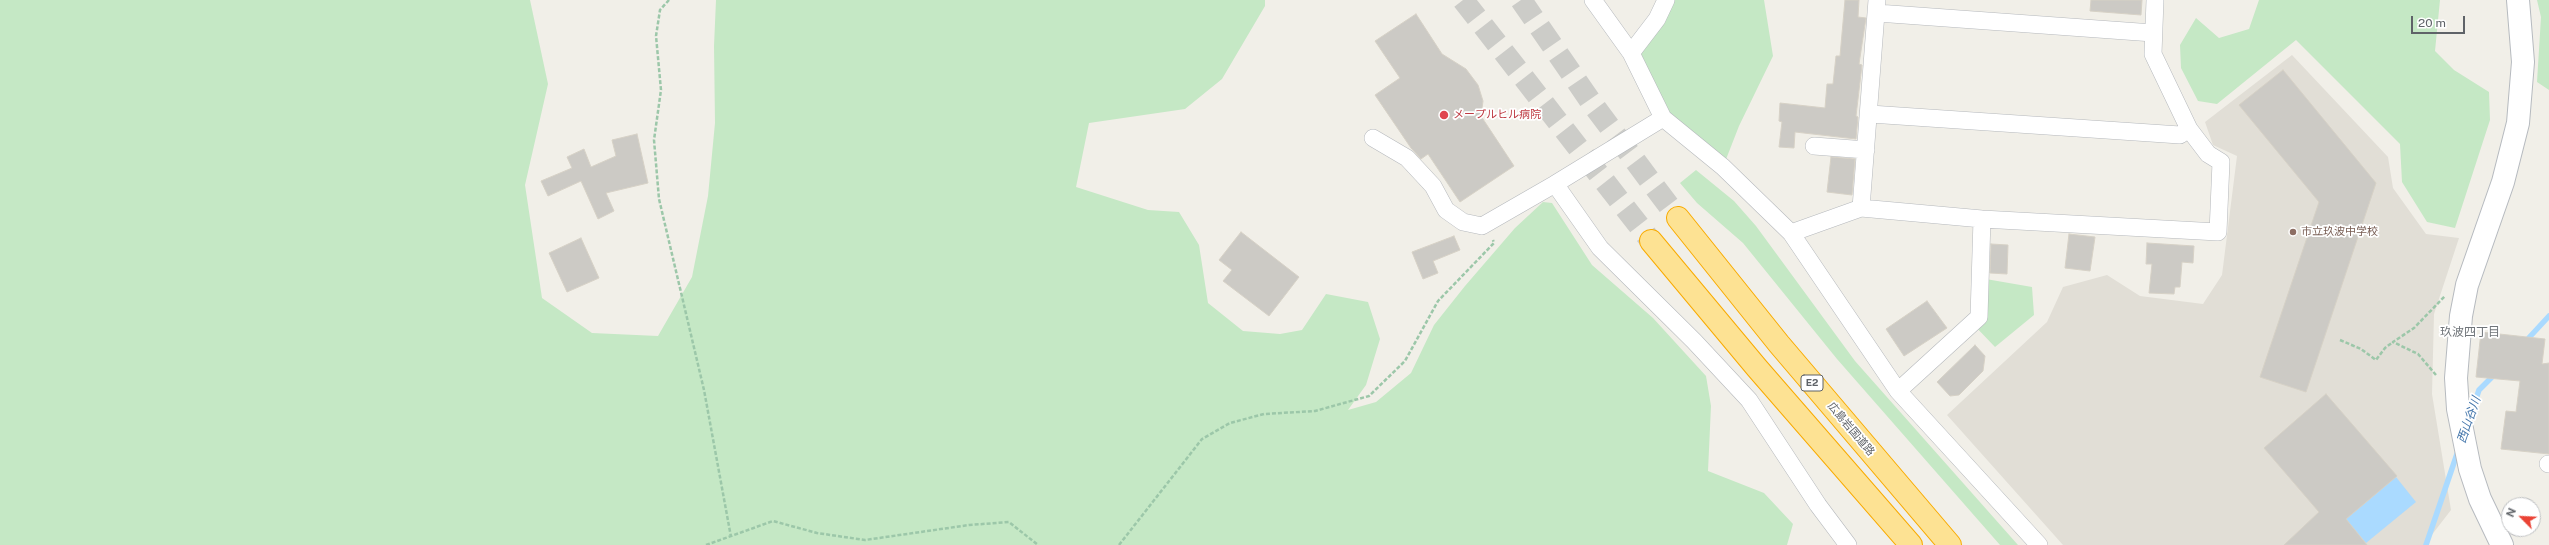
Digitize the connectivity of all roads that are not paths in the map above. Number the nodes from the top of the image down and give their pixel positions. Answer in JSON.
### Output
{"nodes":[{"id":1,"x":1593,"y":0,"type":"edge"},
{"id":2,"x":1666,"y":0,"type":"edge"},
{"id":3,"x":2155,"y":0,"type":"edge"},
{"id":4,"x":2518,"y":0,"type":"edge"},
{"id":5,"x":1877,"y":7,"type":"edge"},
{"id":6,"x":2153,"y":33,"type":"junction"},
{"id":7,"x":1631,"y":53,"type":"junction"},
{"id":8,"x":1870,"y":114,"type":"junction"},
{"id":9,"x":1663,"y":118,"type":"junction"},
{"id":10,"x":2189,"y":129,"type":"junction"},
{"id":11,"x":1373,"y":138,"type":"dead end"},
{"id":12,"x":1814,"y":146,"type":"dead end"},
{"id":13,"x":1866,"y":150,"type":"junction"},
{"id":14,"x":1555,"y":184,"type":"junction"},
{"id":15,"x":1861,"y":208,"type":"junction"},
{"id":16,"x":1678,"y":218,"type":"tunnel mouth"},
{"id":17,"x":1982,"y":219,"type":"junction"},
{"id":18,"x":1791,"y":233,"type":"junction"},
{"id":19,"x":1651,"y":241,"type":"tunnel mouth"},
{"id":20,"x":1898,"y":391,"type":"junction"},
{"id":21,"x":1848,"y":545,"type":"edge"},
{"id":22,"x":1911,"y":545,"type":"edge"},
{"id":23,"x":1950,"y":545,"type":"edge"},
{"id":24,"x":2040,"y":545,"type":"edge"},
{"id":25,"x":2502,"y":545,"type":"edge"}],
"edges":[{"from":1,"to":7,"type":"street"},
{"from":2,"to":7,"type":"street"},
{"from":3,"to":6,"type":"street"},
{"from":4,"to":25,"type":"street"},
{"from":5,"to":6,"type":"street"},
{"from":5,"to":8,"type":"street"},
{"from":6,"to":10,"type":"street"},
{"from":7,"to":9,"type":"street"},
{"from":8,"to":10,"type":"street"},
{"from":8,"to":13,"type":"street"},
{"from":9,"to":14,"type":"street"},
{"from":9,"to":18,"type":"street"},
{"from":10,"to":17,"type":"street"},
{"from":11,"to":14,"type":"street"},
{"from":12,"to":13,"type":"street"},
{"from":13,"to":15,"type":"street"},
{"from":14,"to":21,"type":"street"},
{"from":15,"to":17,"type":"street"},
{"from":15,"to":18,"type":"street"},
{"from":16,"to":23,"type":"highway","name":"広島岩国道路","number":"E2"},
{"from":17,"to":20,"type":"street"},
{"from":18,"to":20,"type":"street"},
{"from":19,"to":22,"type":"highway"},
{"from":20,"to":24,"type":"street"}]}
